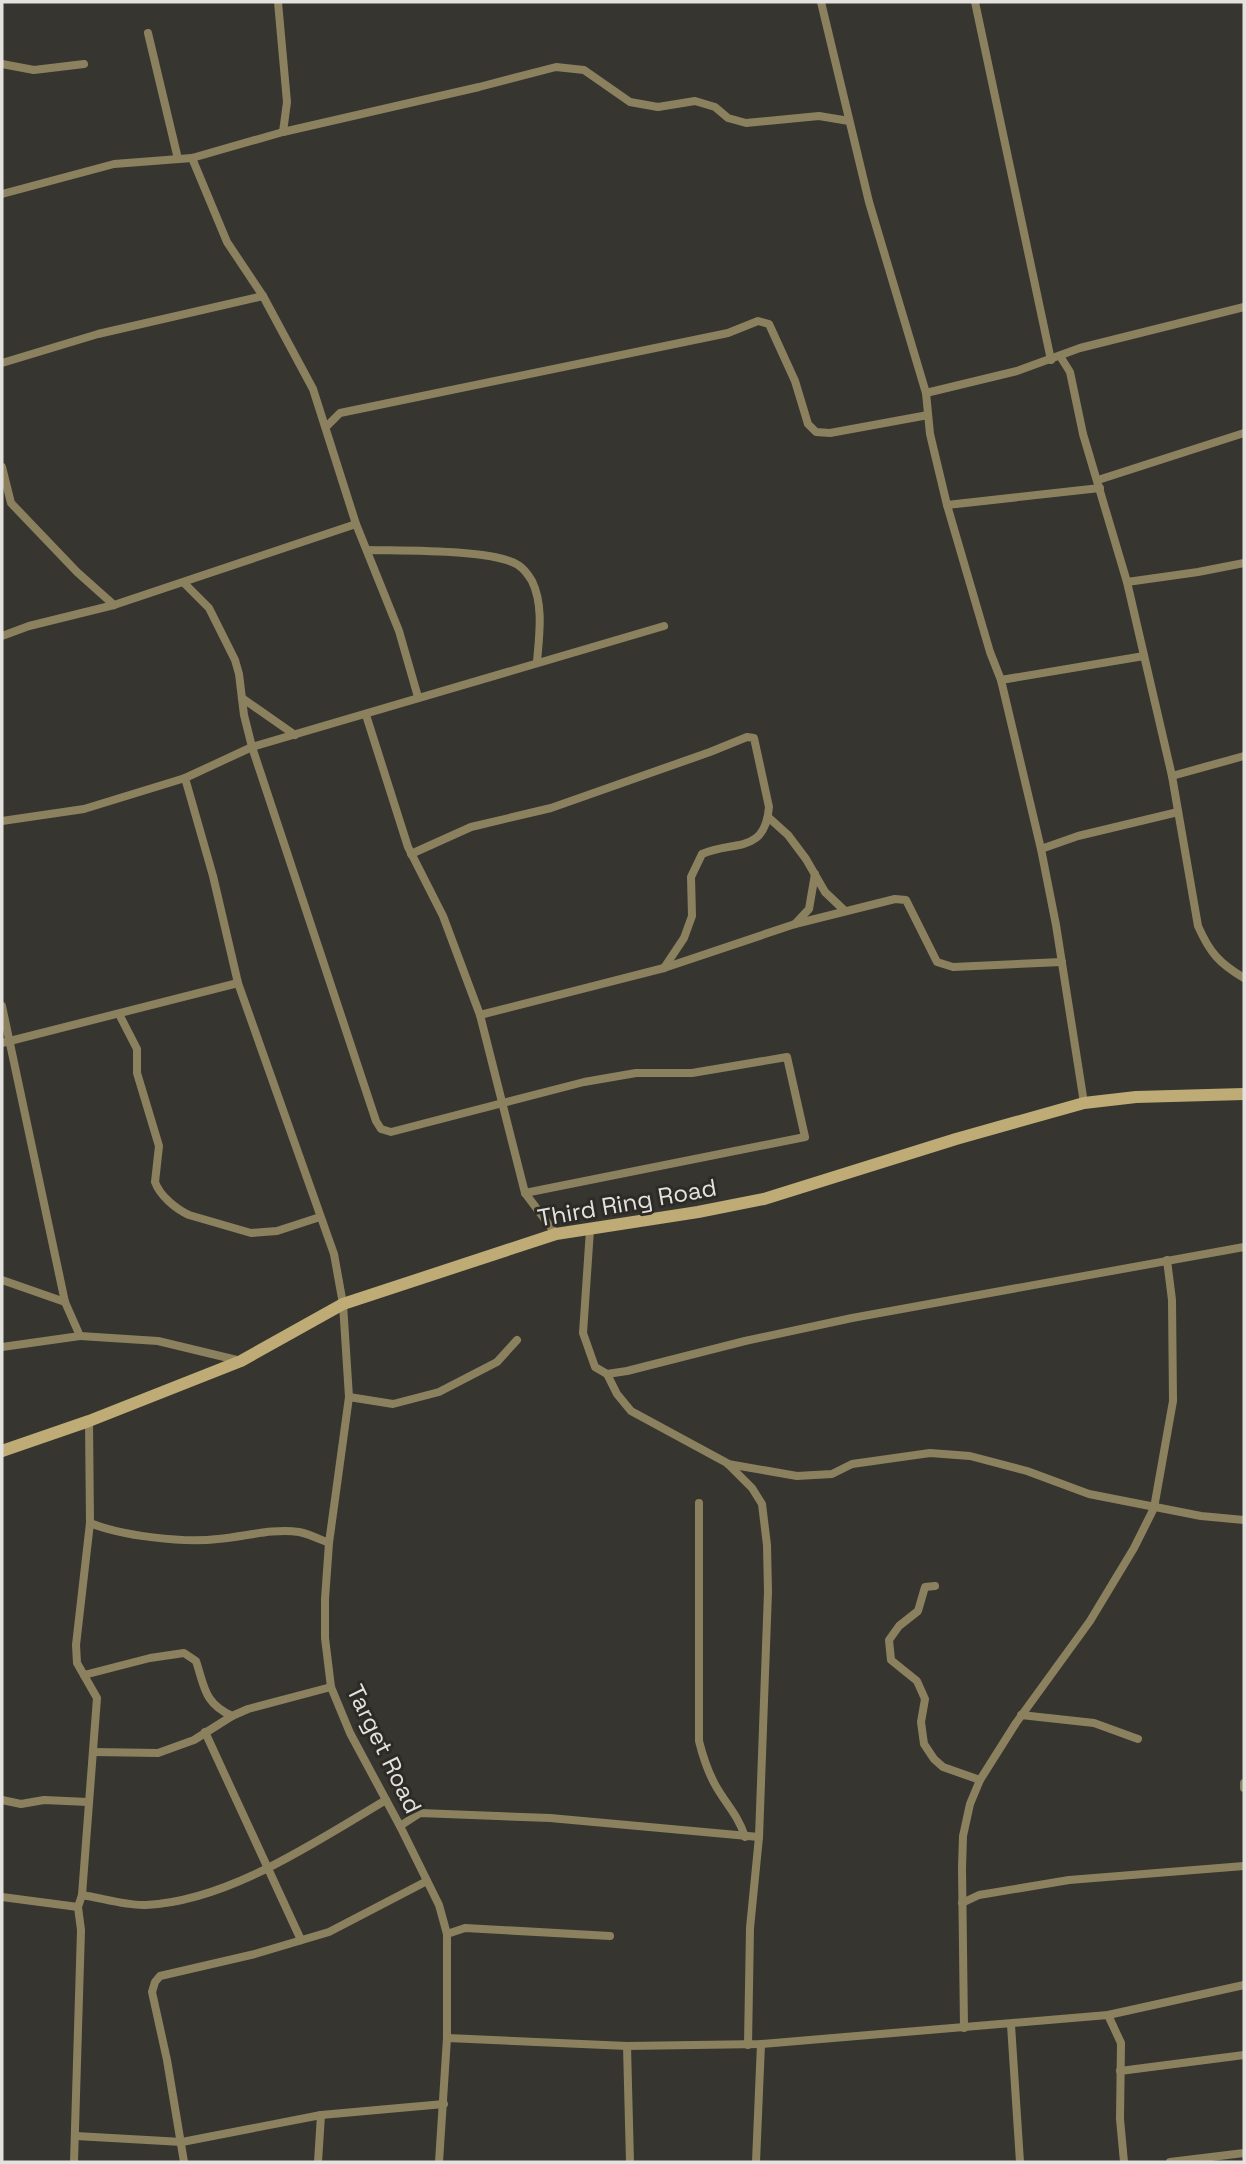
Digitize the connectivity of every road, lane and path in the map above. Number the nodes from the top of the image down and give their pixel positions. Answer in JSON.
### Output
{"nodes":[{"id":1,"x":278,"y":2,"type":"edge"},
{"id":2,"x":821,"y":2,"type":"edge"},
{"id":3,"x":975,"y":2,"type":"edge"},
{"id":4,"x":148,"y":33,"type":"dead end"},
{"id":5,"x":2,"y":64,"type":"edge"},
{"id":6,"x":84,"y":64,"type":"dead end"},
{"id":7,"x":849,"y":121,"type":"junction"},
{"id":8,"x":283,"y":132,"type":"junction"},
{"id":9,"x":192,"y":158,"type":"junction"},
{"id":10,"x":178,"y":159,"type":"junction"},
{"id":11,"x":2,"y":194,"type":"edge"},
{"id":12,"x":263,"y":296,"type":"junction"},
{"id":13,"x":1244,"y":307,"type":"edge"},
{"id":14,"x":1060,"y":356,"type":"junction"},
{"id":15,"x":1051,"y":360,"type":"junction"},
{"id":16,"x":2,"y":363,"type":"edge"},
{"id":17,"x":926,"y":393,"type":"junction"},
{"id":18,"x":928,"y":415,"type":"junction"},
{"id":19,"x":326,"y":427,"type":"junction"},
{"id":20,"x":1244,"y":433,"type":"edge"},
{"id":21,"x":2,"y":467,"type":"edge"},
{"id":22,"x":1099,"y":484,"type":"junction"},
{"id":23,"x":947,"y":505,"type":"junction"},
{"id":24,"x":356,"y":524,"type":"junction"},
{"id":25,"x":368,"y":550,"type":"junction"},
{"id":26,"x":1244,"y":563,"type":"edge"},
{"id":27,"x":1127,"y":582,"type":"junction"},
{"id":28,"x":184,"y":583,"type":"junction"},
{"id":29,"x":114,"y":605,"type":"junction"},
{"id":30,"x":664,"y":626,"type":"dead end"},
{"id":31,"x":2,"y":636,"type":"edge"},
{"id":32,"x":1144,"y":656,"type":"junction"},
{"id":33,"x":537,"y":662,"type":"junction"},
{"id":34,"x":1001,"y":680,"type":"junction"},
{"id":35,"x":418,"y":697,"type":"junction"},
{"id":36,"x":242,"y":698,"type":"junction"},
{"id":37,"x":366,"y":715,"type":"junction"},
{"id":38,"x":295,"y":735,"type":"junction"},
{"id":39,"x":252,"y":747,"type":"junction"},
{"id":40,"x":1244,"y":756,"type":"edge"},
{"id":41,"x":1172,"y":776,"type":"junction"},
{"id":42,"x":185,"y":778,"type":"junction"},
{"id":43,"x":1178,"y":812,"type":"junction"},
{"id":44,"x":768,"y":817,"type":"junction"},
{"id":45,"x":2,"y":821,"type":"edge"},
{"id":46,"x":1041,"y":849,"type":"junction"},
{"id":47,"x":411,"y":854,"type":"junction"},
{"id":48,"x":815,"y":874,"type":"junction"},
{"id":49,"x":845,"y":911,"type":"junction"},
{"id":50,"x":795,"y":924,"type":"junction"},
{"id":51,"x":1062,"y":962,"type":"junction"},
{"id":52,"x":664,"y":968,"type":"junction"},
{"id":53,"x":1244,"y":978,"type":"edge"},
{"id":54,"x":238,"y":983,"type":"junction"},
{"id":55,"x":2,"y":1006,"type":"edge"},
{"id":56,"x":119,"y":1014,"type":"junction"},
{"id":57,"x":480,"y":1015,"type":"junction"},
{"id":58,"x":6,"y":1042,"type":"edge"},
{"id":59,"x":1244,"y":1094,"type":"edge"},
{"id":60,"x":502,"y":1104,"type":"junction"},
{"id":61,"x":1084,"y":1104,"type":"junction"},
{"id":62,"x":525,"y":1193,"type":"junction"},
{"id":63,"x":320,"y":1217,"type":"junction"},
{"id":64,"x":590,"y":1230,"type":"junction"},
{"id":65,"x":556,"y":1234,"type":"junction"},
{"id":66,"x":1244,"y":1247,"type":"edge"},
{"id":67,"x":1167,"y":1260,"type":"junction"},
{"id":68,"x":2,"y":1280,"type":"edge"},
{"id":69,"x":65,"y":1301,"type":"junction"},
{"id":70,"x":343,"y":1304,"type":"junction"},
{"id":71,"x":80,"y":1336,"type":"junction"},
{"id":72,"x":517,"y":1340,"type":"dead end"},
{"id":73,"x":2,"y":1347,"type":"edge"},
{"id":74,"x":241,"y":1361,"type":"junction"},
{"id":75,"x":607,"y":1374,"type":"junction"},
{"id":76,"x":349,"y":1396,"type":"junction"},
{"id":77,"x":89,"y":1421,"type":"junction"},
{"id":78,"x":2,"y":1451,"type":"edge"},
{"id":79,"x":727,"y":1463,"type":"junction"},
{"id":80,"x":699,"y":1503,"type":"dead end"},
{"id":81,"x":1154,"y":1508,"type":"junction"},
{"id":82,"x":1244,"y":1520,"type":"edge"},
{"id":83,"x":90,"y":1523,"type":"junction"},
{"id":84,"x":329,"y":1543,"type":"junction"},
{"id":85,"x":935,"y":1586,"type":"dead end"},
{"id":86,"x":84,"y":1675,"type":"junction"},
{"id":87,"x":331,"y":1687,"type":"junction"},
{"id":88,"x":1021,"y":1715,"type":"junction"},
{"id":89,"x":232,"y":1716,"type":"junction"},
{"id":90,"x":205,"y":1732,"type":"junction"},
{"id":91,"x":1138,"y":1739,"type":"dead end"},
{"id":92,"x":93,"y":1752,"type":"junction"},
{"id":93,"x":980,"y":1780,"type":"junction"},
{"id":94,"x":2,"y":1800,"type":"edge"},
{"id":95,"x":386,"y":1800,"type":"junction"},
{"id":96,"x":88,"y":1802,"type":"junction"},
{"id":97,"x":400,"y":1826,"type":"junction"},
{"id":98,"x":745,"y":1837,"type":"junction"},
{"id":99,"x":759,"y":1837,"type":"junction"},
{"id":100,"x":1244,"y":1866,"type":"edge"},
{"id":101,"x":267,"y":1870,"type":"junction"},
{"id":102,"x":426,"y":1881,"type":"junction"},
{"id":103,"x":82,"y":1895,"type":"junction"},
{"id":104,"x":2,"y":1897,"type":"edge"},
{"id":105,"x":962,"y":1903,"type":"junction"},
{"id":106,"x":78,"y":1906,"type":"junction"},
{"id":107,"x":447,"y":1934,"type":"junction"},
{"id":108,"x":610,"y":1936,"type":"dead end"},
{"id":109,"x":301,"y":1940,"type":"junction"},
{"id":110,"x":1244,"y":1985,"type":"edge"},
{"id":111,"x":1108,"y":2015,"type":"junction"},
{"id":112,"x":1011,"y":2025,"type":"junction"},
{"id":113,"x":964,"y":2028,"type":"junction"},
{"id":114,"x":447,"y":2038,"type":"junction"},
{"id":115,"x":761,"y":2044,"type":"junction"},
{"id":116,"x":748,"y":2045,"type":"junction"},
{"id":117,"x":627,"y":2046,"type":"junction"},
{"id":118,"x":1244,"y":2055,"type":"edge"},
{"id":119,"x":1120,"y":2071,"type":"junction"},
{"id":120,"x":443,"y":2104,"type":"junction"},
{"id":121,"x":321,"y":2115,"type":"junction"},
{"id":122,"x":76,"y":2136,"type":"junction"},
{"id":123,"x":182,"y":2142,"type":"junction"},
{"id":124,"x":1244,"y":2153,"type":"edge"},
{"id":125,"x":74,"y":2162,"type":"edge"},
{"id":126,"x":184,"y":2162,"type":"edge"},
{"id":127,"x":318,"y":2162,"type":"edge"},
{"id":128,"x":439,"y":2162,"type":"edge"},
{"id":129,"x":630,"y":2162,"type":"edge"},
{"id":130,"x":756,"y":2162,"type":"edge"},
{"id":131,"x":1020,"y":2162,"type":"edge"},
{"id":132,"x":1124,"y":2162,"type":"edge"},
{"id":133,"x":1170,"y":2162,"type":"edge"}],
"edges":[{"from":1,"to":8,"type":"street"},
{"from":2,"to":7,"type":"street"},
{"from":3,"to":15,"type":"street"},
{"from":4,"to":10,"type":"street"},
{"from":5,"to":6,"type":"street"},
{"from":7,"to":8,"type":"street"},
{"from":7,"to":17,"type":"street"},
{"from":8,"to":9,"type":"street"},
{"from":9,"to":10,"type":"street"},
{"from":9,"to":12,"type":"street"},
{"from":10,"to":11,"type":"street"},
{"from":12,"to":16,"type":"street"},
{"from":12,"to":19,"type":"street"},
{"from":13,"to":14,"type":"street"},
{"from":14,"to":15,"type":"street"},
{"from":14,"to":22,"type":"street"},
{"from":15,"to":17,"type":"street"},
{"from":17,"to":18,"type":"street"},
{"from":18,"to":19,"type":"street"},
{"from":18,"to":23,"type":"street"},
{"from":19,"to":24,"type":"street"},
{"from":20,"to":22,"type":"street"},
{"from":21,"to":29,"type":"street"},
{"from":22,"to":23,"type":"street"},
{"from":22,"to":27,"type":"street"},
{"from":23,"to":34,"type":"street"},
{"from":24,"to":25,"type":"street"},
{"from":24,"to":28,"type":"street"},
{"from":25,"to":33,"type":"street"},
{"from":25,"to":35,"type":"street"},
{"from":26,"to":27,"type":"street"},
{"from":27,"to":32,"type":"street"},
{"from":28,"to":29,"type":"street"},
{"from":28,"to":36,"type":"street"},
{"from":29,"to":31,"type":"street"},
{"from":30,"to":33,"type":"street"},
{"from":32,"to":34,"type":"street"},
{"from":32,"to":41,"type":"street"},
{"from":33,"to":35,"type":"street"},
{"from":34,"to":46,"type":"street"},
{"from":35,"to":37,"type":"street"},
{"from":36,"to":38,"type":"street"},
{"from":36,"to":39,"type":"street"},
{"from":37,"to":38,"type":"street"},
{"from":37,"to":47,"type":"street"},
{"from":38,"to":39,"type":"street"},
{"from":39,"to":42,"type":"street"},
{"from":39,"to":60,"type":"street"},
{"from":40,"to":41,"type":"street"},
{"from":41,"to":43,"type":"street"},
{"from":42,"to":45,"type":"street"},
{"from":42,"to":54,"type":"street","name":"Target Road"},
{"from":43,"to":46,"type":"street"},
{"from":43,"to":53,"type":"street"},
{"from":44,"to":47,"type":"street"},
{"from":44,"to":48,"type":"street"},
{"from":44,"to":52,"type":"street"},
{"from":46,"to":51,"type":"street"},
{"from":47,"to":57,"type":"street"},
{"from":48,"to":49,"type":"street"},
{"from":48,"to":50,"type":"street"},
{"from":49,"to":50,"type":"street"},
{"from":49,"to":51,"type":"street"},
{"from":50,"to":52,"type":"street"},
{"from":51,"to":61,"type":"street"},
{"from":52,"to":57,"type":"street"},
{"from":54,"to":56,"type":"street"},
{"from":54,"to":63,"type":"street","name":"Target Road"},
{"from":55,"to":58,"type":"street"},
{"from":56,"to":58,"type":"street"},
{"from":56,"to":63,"type":"street"},
{"from":57,"to":60,"type":"street"},
{"from":58,"to":69,"type":"street"},
{"from":59,"to":61,"type":"street","name":"Third Ring Road"},
{"from":60,"to":62,"type":"street"},
{"from":60,"to":62,"type":"street"},
{"from":61,"to":64,"type":"street","name":"Third Ring Road"},
{"from":62,"to":65,"type":"street"},
{"from":63,"to":70,"type":"street","name":"Target Road"},
{"from":64,"to":65,"type":"street","name":"Third Ring Road"},
{"from":64,"to":75,"type":"street"},
{"from":65,"to":70,"type":"street","name":"Third Ring Road"},
{"from":66,"to":67,"type":"street"},
{"from":67,"to":75,"type":"street"},
{"from":67,"to":81,"type":"street"},
{"from":68,"to":69,"type":"street"},
{"from":69,"to":71,"type":"street"},
{"from":70,"to":74,"type":"street","name":"Third Ring Road"},
{"from":70,"to":76,"type":"street","name":"Target Road"},
{"from":71,"to":73,"type":"street"},
{"from":71,"to":74,"type":"street"},
{"from":72,"to":76,"type":"street"},
{"from":74,"to":77,"type":"street","name":"Third Ring Road"},
{"from":75,"to":79,"type":"street"},
{"from":76,"to":84,"type":"street","name":"Target Road"},
{"from":77,"to":78,"type":"street","name":"Third Ring Road"},
{"from":77,"to":83,"type":"street"},
{"from":79,"to":81,"type":"street"},
{"from":79,"to":99,"type":"street"},
{"from":80,"to":98,"type":"street"},
{"from":81,"to":82,"type":"street"},
{"from":81,"to":88,"type":"street"},
{"from":83,"to":84,"type":"street"},
{"from":83,"to":86,"type":"street"},
{"from":84,"to":87,"type":"street","name":"Target Road"},
{"from":85,"to":93,"type":"street"},
{"from":86,"to":89,"type":"street"},
{"from":86,"to":92,"type":"street"},
{"from":87,"to":89,"type":"street"},
{"from":87,"to":95,"type":"street","name":"Target Road"},
{"from":88,"to":91,"type":"street"},
{"from":88,"to":93,"type":"street"},
{"from":89,"to":90,"type":"street"},
{"from":90,"to":92,"type":"street"},
{"from":90,"to":101,"type":"street"},
{"from":92,"to":96,"type":"street"},
{"from":93,"to":105,"type":"street"},
{"from":94,"to":96,"type":"street"},
{"from":95,"to":97,"type":"street","name":"Target Road"},
{"from":95,"to":101,"type":"street"},
{"from":96,"to":103,"type":"street"},
{"from":97,"to":98,"type":"street"},
{"from":97,"to":102,"type":"street","name":"Target Road"},
{"from":98,"to":99,"type":"street"},
{"from":99,"to":116,"type":"street"},
{"from":100,"to":105,"type":"street"},
{"from":101,"to":103,"type":"street"},
{"from":101,"to":109,"type":"street"},
{"from":102,"to":107,"type":"street","name":"Target Road"},
{"from":102,"to":109,"type":"street"},
{"from":103,"to":106,"type":"street"},
{"from":104,"to":106,"type":"street"},
{"from":105,"to":113,"type":"street"},
{"from":106,"to":122,"type":"street"},
{"from":107,"to":108,"type":"street"},
{"from":107,"to":114,"type":"street","name":"Target Road"},
{"from":109,"to":123,"type":"street"},
{"from":110,"to":111,"type":"street"},
{"from":111,"to":112,"type":"street"},
{"from":111,"to":119,"type":"street"},
{"from":112,"to":113,"type":"street"},
{"from":112,"to":131,"type":"street"},
{"from":113,"to":115,"type":"street"},
{"from":114,"to":117,"type":"street"},
{"from":114,"to":120,"type":"street","name":"Target Road"},
{"from":115,"to":116,"type":"street"},
{"from":115,"to":130,"type":"street"},
{"from":116,"to":117,"type":"street"},
{"from":117,"to":129,"type":"street"},
{"from":118,"to":119,"type":"street"},
{"from":119,"to":132,"type":"street"},
{"from":120,"to":121,"type":"street"},
{"from":120,"to":128,"type":"street","name":"Target Road"},
{"from":121,"to":123,"type":"street"},
{"from":121,"to":127,"type":"street"},
{"from":122,"to":123,"type":"street"},
{"from":122,"to":125,"type":"street"},
{"from":123,"to":126,"type":"street"},
{"from":124,"to":133,"type":"street"}]}
